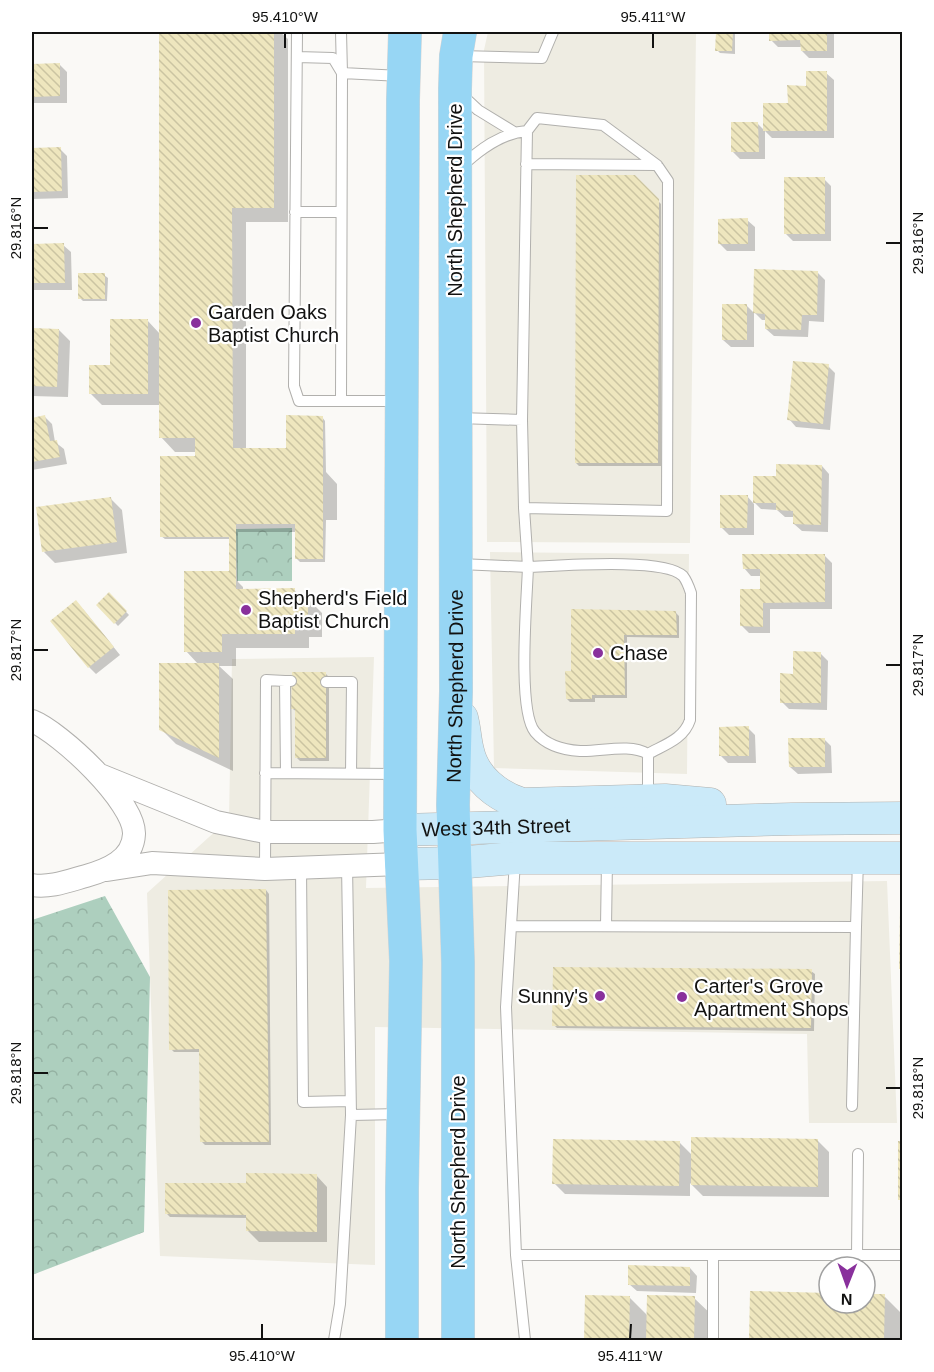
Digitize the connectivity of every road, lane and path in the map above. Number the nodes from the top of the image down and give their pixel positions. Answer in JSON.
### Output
{"nodes":[{"id":1,"x":297,"y":32,"type":"edge"},
{"id":2,"x":341,"y":32,"type":"edge"},
{"id":3,"x":405,"y":32,"type":"edge"},
{"id":4,"x":553,"y":32,"type":"edge"},
{"id":5,"x":297,"y":57,"type":"junction"},
{"id":6,"x":457,"y":63,"type":"edge"},
{"id":7,"x":342,"y":73,"type":"junction"},
{"id":8,"x":404,"y":76,"type":"junction"},
{"id":9,"x":526,"y":131,"type":"junction"},
{"id":10,"x":514,"y":132,"type":"junction"},
{"id":11,"x":526,"y":165,"type":"junction"},
{"id":12,"x":657,"y":165,"type":"junction"},
{"id":13,"x":455,"y":173,"type":"junction"},
{"id":14,"x":295,"y":212,"type":"junction"},
{"id":15,"x":341,"y":212,"type":"junction"},
{"id":16,"x":341,"y":401,"type":"junction"},
{"id":17,"x":403,"y":409,"type":"junction"},
{"id":18,"x":455,"y":418,"type":"junction"},
{"id":19,"x":522,"y":420,"type":"junction"},
{"id":20,"x":524,"y":508,"type":"junction"},
{"id":21,"x":455,"y":564,"type":"junction"},
{"id":22,"x":528,"y":567,"type":"junction"},
{"id":23,"x":327,"y":682,"type":"dead end"},
{"id":24,"x":456,"y":691,"type":"junction"},
{"id":25,"x":35,"y":720,"type":"edge"},
{"id":26,"x":648,"y":754,"type":"junction"},
{"id":27,"x":265,"y":773,"type":"junction"},
{"id":28,"x":286,"y":773,"type":"junction"},
{"id":29,"x":351,"y":774,"type":"junction"},
{"id":30,"x":401,"y":774,"type":"junction"},
{"id":31,"x":100,"y":775,"type":"junction"},
{"id":32,"x":648,"y":801,"type":"junction"},
{"id":33,"x":903,"y":818,"type":"edge"},
{"id":34,"x":792,"y":819,"type":"junction"},
{"id":35,"x":400,"y":830,"type":"junction"},
{"id":36,"x":454,"y":830,"type":"junction"},
{"id":37,"x":265,"y":832,"type":"junction"},
{"id":38,"x":515,"y":858,"type":"junction"},
{"id":39,"x":608,"y":858,"type":"junction"},
{"id":40,"x":903,"y":858,"type":"edge"},
{"id":41,"x":858,"y":859,"type":"junction"},
{"id":42,"x":456,"y":863,"type":"junction"},
{"id":43,"x":401,"y":864,"type":"junction"},
{"id":44,"x":346,"y":865,"type":"junction"},
{"id":45,"x":301,"y":867,"type":"junction"},
{"id":46,"x":265,"y":869,"type":"junction"},
{"id":47,"x":107,"y":870,"type":"junction"},
{"id":48,"x":35,"y":888,"type":"edge"},
{"id":49,"x":511,"y":926,"type":"junction"},
{"id":50,"x":606,"y":926,"type":"junction"},
{"id":51,"x":856,"y":927,"type":"junction"},
{"id":52,"x":351,"y":1101,"type":"junction"},
{"id":53,"x":852,"y":1106,"type":"dead end"},
{"id":54,"x":403,"y":1114,"type":"junction"},
{"id":55,"x":351,"y":1115,"type":"junction"},
{"id":56,"x":858,"y":1154,"type":"dead end"},
{"id":57,"x":516,"y":1255,"type":"junction"},
{"id":58,"x":817,"y":1255,"type":"edge"},
{"id":59,"x":856,"y":1255,"type":"edge"},
{"id":60,"x":877,"y":1255,"type":"edge"},
{"id":61,"x":903,"y":1255,"type":"edge"},
{"id":62,"x":713,"y":1256,"type":"junction"},
{"id":63,"x":334,"y":1341,"type":"edge"},
{"id":64,"x":402,"y":1341,"type":"edge"},
{"id":65,"x":458,"y":1341,"type":"edge"},
{"id":66,"x":525,"y":1341,"type":"edge"},
{"id":67,"x":713,"y":1341,"type":"edge"}],
"edges":[{"from":1,"to":5,"type":"lane"},
{"from":2,"to":7,"type":"lane"},
{"from":3,"to":8,"type":"main road"},
{"from":4,"to":6,"type":"lane"},
{"from":5,"to":7,"type":"lane"},
{"from":5,"to":14,"type":"lane"},
{"from":6,"to":8,"type":"main road"},
{"from":6,"to":10,"type":"lane"},
{"from":6,"to":13,"type":"main road","name":"North Shepherd Drive"},
{"from":7,"to":8,"type":"lane"},
{"from":7,"to":15,"type":"lane"},
{"from":8,"to":17,"type":"main road"},
{"from":9,"to":10,"type":"lane"},
{"from":9,"to":11,"type":"lane"},
{"from":9,"to":12,"type":"lane"},
{"from":10,"to":13,"type":"lane"},
{"from":11,"to":12,"type":"lane"},
{"from":11,"to":19,"type":"lane"},
{"from":12,"to":20,"type":"lane"},
{"from":13,"to":18,"type":"main road","name":"North Shepherd Drive"},
{"from":14,"to":15,"type":"lane"},
{"from":14,"to":16,"type":"lane"},
{"from":15,"to":16,"type":"lane"},
{"from":16,"to":17,"type":"lane"},
{"from":17,"to":18,"type":"main road"},
{"from":17,"to":30,"type":"main road"},
{"from":18,"to":19,"type":"lane"},
{"from":18,"to":21,"type":"main road","name":"North Shepherd Drive"},
{"from":19,"to":20,"type":"lane"},
{"from":20,"to":22,"type":"lane"},
{"from":21,"to":22,"type":"lane"},
{"from":21,"to":24,"type":"main road","name":"North Shepherd Drive"},
{"from":22,"to":26,"type":"lane"},
{"from":22,"to":26,"type":"lane"},
{"from":23,"to":29,"type":"lane"},
{"from":24,"to":32,"type":"main road"},
{"from":24,"to":36,"type":"main road","name":"North Shepherd Drive"},
{"from":25,"to":31,"type":"street"},
{"from":26,"to":32,"type":"lane"},
{"from":27,"to":28,"type":"lane"},
{"from":27,"to":28,"type":"lane"},
{"from":27,"to":37,"type":"lane"},
{"from":28,"to":29,"type":"lane"},
{"from":29,"to":30,"type":"lane"},
{"from":30,"to":35,"type":"main road"},
{"from":31,"to":37,"type":"street","name":"West 34th Street"},
{"from":31,"to":47,"type":"street"},
{"from":32,"to":34,"type":"main road"},
{"from":33,"to":34,"type":"main road","name":"West 34th Street"},
{"from":34,"to":36,"type":"main road","name":"West 34th Street"},
{"from":35,"to":36,"type":"main road","name":"West 34th Street"},
{"from":35,"to":37,"type":"street","name":"West 34th Street"},
{"from":35,"to":43,"type":"main road"},
{"from":36,"to":42,"type":"main road","name":"North Shepherd Drive"},
{"from":37,"to":46,"type":"lane"},
{"from":38,"to":39,"type":"main road","name":"West 34th Street"},
{"from":38,"to":42,"type":"main road","name":"West 34th Street"},
{"from":38,"to":49,"type":"lane"},
{"from":39,"to":41,"type":"main road","name":"West 34th Street"},
{"from":39,"to":50,"type":"lane"},
{"from":40,"to":41,"type":"main road","name":"West 34th Street"},
{"from":41,"to":51,"type":"lane"},
{"from":42,"to":43,"type":"main road","name":"West 34th Street"},
{"from":42,"to":65,"type":"main road","name":"North Shepherd Drive"},
{"from":43,"to":44,"type":"street","name":"West 34th Street"},
{"from":43,"to":54,"type":"main road"},
{"from":44,"to":45,"type":"street","name":"West 34th Street"},
{"from":44,"to":52,"type":"lane"},
{"from":45,"to":46,"type":"street","name":"West 34th Street"},
{"from":45,"to":52,"type":"lane"},
{"from":46,"to":47,"type":"street","name":"West 34th Street"},
{"from":47,"to":48,"type":"street","name":"West 34th Street"},
{"from":49,"to":50,"type":"lane"},
{"from":49,"to":57,"type":"lane"},
{"from":50,"to":51,"type":"lane"},
{"from":51,"to":53,"type":"lane"},
{"from":52,"to":55,"type":"lane"},
{"from":54,"to":55,"type":"lane"},
{"from":54,"to":64,"type":"main road"},
{"from":55,"to":63,"type":"lane"},
{"from":56,"to":59,"type":"lane"},
{"from":57,"to":62,"type":"lane"},
{"from":57,"to":66,"type":"lane"},
{"from":58,"to":62,"type":"lane"},
{"from":60,"to":61,"type":"lane"},
{"from":62,"to":67,"type":"lane"}]}
